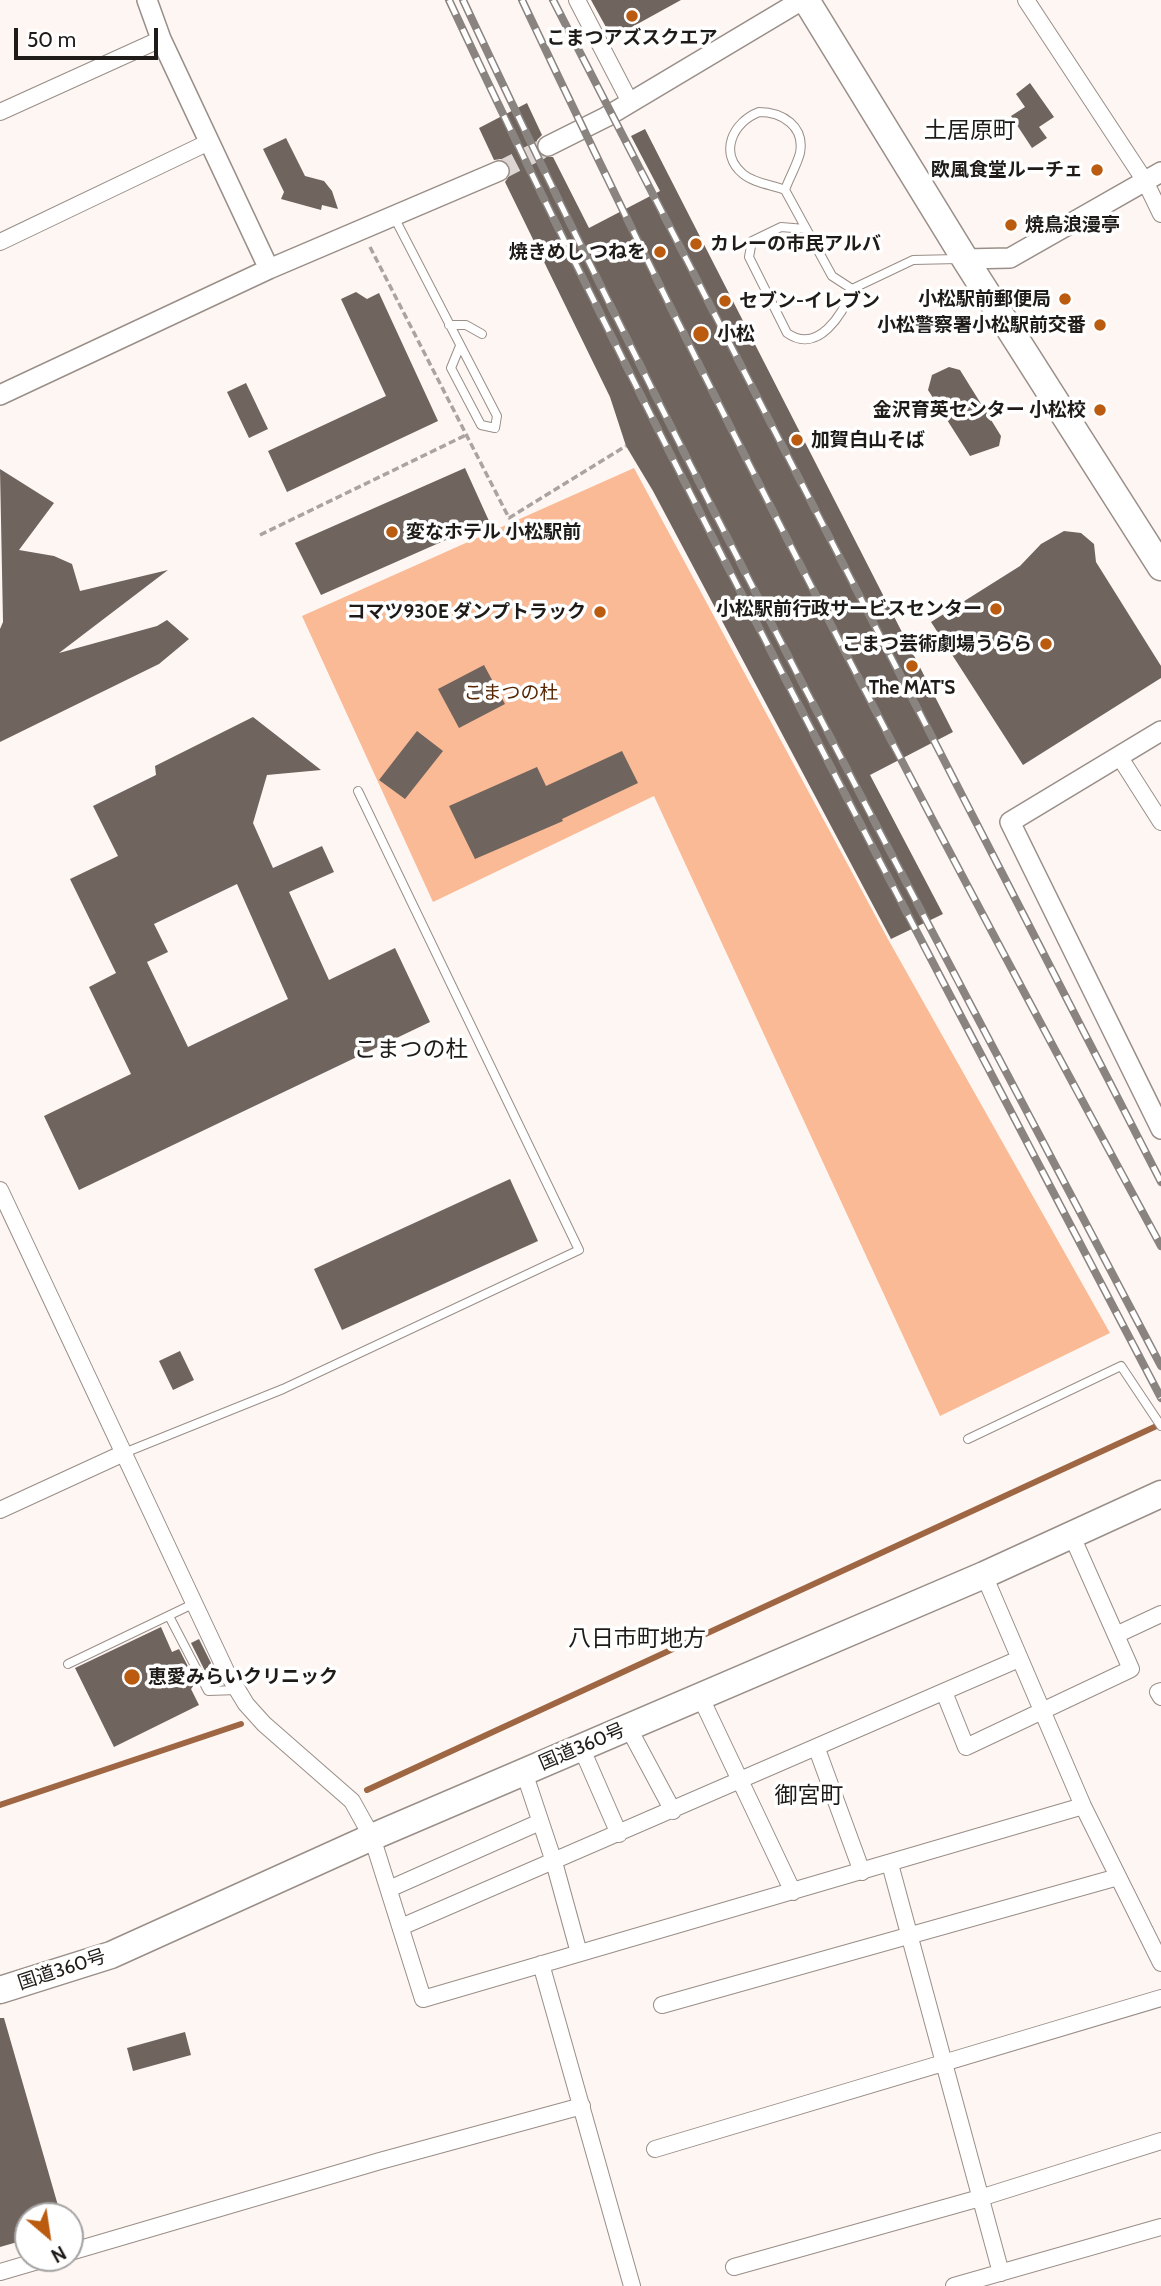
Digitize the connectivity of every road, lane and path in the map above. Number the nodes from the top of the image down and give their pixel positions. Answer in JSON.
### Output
{"nodes":[{"id":1,"x":147,"y":0,"type":"edge"},
{"id":2,"x":577,"y":0,"type":"edge"},
{"id":3,"x":804,"y":0,"type":"edge"},
{"id":4,"x":1026,"y":0,"type":"edge"},
{"id":5,"x":161,"y":39,"type":"junction"},
{"id":6,"x":630,"y":102,"type":"junction"},
{"id":7,"x":0,"y":113,"type":"edge"},
{"id":8,"x":209,"y":142,"type":"junction"},
{"id":9,"x":548,"y":146,"type":"tunnel mouth"},
{"id":10,"x":499,"y":171,"type":"tunnel mouth"},
{"id":11,"x":1153,"y":176,"type":"edge"},
{"id":12,"x":785,"y":190,"type":"junction"},
{"id":13,"x":1161,"y":214,"type":"edge"},
{"id":14,"x":394,"y":217,"type":"junction"},
{"id":15,"x":805,"y":229,"type":"junction"},
{"id":16,"x":0,"y":242,"type":"edge"},
{"id":17,"x":965,"y":259,"type":"junction"},
{"id":18,"x":269,"y":269,"type":"junction"},
{"id":19,"x":852,"y":289,"type":"junction"},
{"id":20,"x":449,"y":325,"type":"junction"},
{"id":21,"x":482,"y":334,"type":"dead end"},
{"id":22,"x":460,"y":346,"type":"junction"},
{"id":23,"x":0,"y":395,"type":"edge"},
{"id":24,"x":466,"y":435,"type":"dead end"},
{"id":25,"x":260,"y":535,"type":"dead end"},
{"id":26,"x":1161,"y":567,"type":"edge"},
{"id":27,"x":1161,"y":732,"type":"edge"},
{"id":28,"x":1119,"y":756,"type":"junction"},
{"id":29,"x":358,"y":791,"type":"dead end"},
{"id":30,"x":1161,"y":822,"type":"edge"},
{"id":31,"x":1161,"y":1129,"type":"edge"},
{"id":32,"x":0,"y":1190,"type":"edge"},
{"id":33,"x":5,"y":1212,"type":"edge"},
{"id":34,"x":1161,"y":1426,"type":"edge"},
{"id":35,"x":968,"y":1439,"type":"dead end"},
{"id":36,"x":124,"y":1453,"type":"junction"},
{"id":37,"x":1161,"y":1494,"type":"edge"},
{"id":38,"x":0,"y":1510,"type":"edge"},
{"id":39,"x":1071,"y":1534,"type":"junction"},
{"id":40,"x":984,"y":1575,"type":"junction"},
{"id":41,"x":195,"y":1603,"type":"junction"},
{"id":42,"x":1161,"y":1614,"type":"edge"},
{"id":43,"x":169,"y":1616,"type":"junction"},
{"id":44,"x":1116,"y":1635,"type":"junction"},
{"id":45,"x":1019,"y":1659,"type":"junction"},
{"id":46,"x":68,"y":1664,"type":"dead end"},
{"id":47,"x":238,"y":1690,"type":"junction"},
{"id":48,"x":1161,"y":1690,"type":"edge"},
{"id":49,"x":944,"y":1692,"type":"junction"},
{"id":50,"x":700,"y":1696,"type":"junction"},
{"id":51,"x":1161,"y":1697,"type":"edge"},
{"id":52,"x":1042,"y":1712,"type":"junction"},
{"id":53,"x":628,"y":1727,"type":"junction"},
{"id":54,"x":582,"y":1747,"type":"junction"},
{"id":55,"x":817,"y":1749,"type":"junction"},
{"id":56,"x":524,"y":1772,"type":"junction"},
{"id":57,"x":740,"y":1782,"type":"junction"},
{"id":58,"x":1083,"y":1806,"type":"junction"},
{"id":59,"x":673,"y":1811,"type":"junction"},
{"id":60,"x":540,"y":1822,"type":"junction"},
{"id":61,"x":619,"y":1834,"type":"junction"},
{"id":62,"x":372,"y":1837,"type":"junction"},
{"id":63,"x":554,"y":1861,"type":"junction"},
{"id":64,"x":890,"y":1864,"type":"junction"},
{"id":65,"x":862,"y":1872,"type":"junction"},
{"id":66,"x":1118,"y":1877,"type":"junction"},
{"id":67,"x":389,"y":1889,"type":"junction"},
{"id":68,"x":793,"y":1892,"type":"junction"},
{"id":69,"x":401,"y":1927,"type":"junction"},
{"id":70,"x":908,"y":1934,"type":"junction"},
{"id":71,"x":579,"y":1953,"type":"junction"},
{"id":72,"x":1161,"y":1963,"type":"edge"},
{"id":73,"x":541,"y":1964,"type":"junction"},
{"id":74,"x":0,"y":1990,"type":"edge"},
{"id":75,"x":1161,"y":1998,"type":"edge"},
{"id":76,"x":662,"y":2005,"type":"dead end"},
{"id":77,"x":943,"y":2065,"type":"junction"},
{"id":78,"x":582,"y":2106,"type":"junction"},
{"id":79,"x":1161,"y":2141,"type":"edge"},
{"id":80,"x":655,"y":2149,"type":"dead end"},
{"id":81,"x":980,"y":2199,"type":"junction"},
{"id":82,"x":1161,"y":2227,"type":"edge"},
{"id":83,"x":84,"y":2248,"type":"edge"},
{"id":84,"x":734,"y":2267,"type":"dead end"},
{"id":85,"x":1001,"y":2273,"type":"junction"},
{"id":86,"x":632,"y":2286,"type":"edge"},
{"id":87,"x":954,"y":2286,"type":"edge"}],
"edges":[{"from":1,"to":5,"type":"street"},
{"from":2,"to":6,"type":"street"},
{"from":3,"to":6,"type":"street"},
{"from":3,"to":17,"type":"main road"},
{"from":4,"to":11,"type":"street"},
{"from":5,"to":7,"type":"street"},
{"from":5,"to":8,"type":"street"},
{"from":6,"to":9,"type":"street"},
{"from":8,"to":16,"type":"street"},
{"from":8,"to":18,"type":"street"},
{"from":10,"to":14,"type":"street"},
{"from":11,"to":13,"type":"street"},
{"from":11,"to":17,"type":"street"},
{"from":12,"to":12,"type":"lane"},
{"from":12,"to":15,"type":"lane"},
{"from":14,"to":18,"type":"street"},
{"from":14,"to":20,"type":"lane"},
{"from":15,"to":19,"type":"lane"},
{"from":15,"to":19,"type":"lane"},
{"from":17,"to":19,"type":"lane"},
{"from":17,"to":26,"type":"main road"},
{"from":18,"to":23,"type":"street"},
{"from":20,"to":21,"type":"lane"},
{"from":20,"to":22,"type":"lane"},
{"from":22,"to":22,"type":"lane"},
{"from":24,"to":25,"type":"path"},
{"from":27,"to":28,"type":"street"},
{"from":28,"to":30,"type":"street"},
{"from":28,"to":31,"type":"street"},
{"from":29,"to":36,"type":"lane"},
{"from":32,"to":33,"type":"street"},
{"from":33,"to":36,"type":"street"},
{"from":34,"to":35,"type":"lane"},
{"from":36,"to":38,"type":"street"},
{"from":36,"to":41,"type":"street"},
{"from":37,"to":39,"type":"main road","name":"国道360号"},
{"from":39,"to":40,"type":"main road","name":"国道360号"},
{"from":39,"to":44,"type":"street"},
{"from":40,"to":45,"type":"street"},
{"from":40,"to":50,"type":"main road","name":"国道360号"},
{"from":41,"to":43,"type":"lane"},
{"from":41,"to":47,"type":"street"},
{"from":42,"to":44,"type":"street"},
{"from":43,"to":46,"type":"lane"},
{"from":43,"to":47,"type":"lane"},
{"from":44,"to":52,"type":"street"},
{"from":45,"to":49,"type":"street"},
{"from":45,"to":52,"type":"street"},
{"from":47,"to":62,"type":"street"},
{"from":48,"to":51,"type":"street"},
{"from":49,"to":52,"type":"street"},
{"from":49,"to":55,"type":"street"},
{"from":50,"to":53,"type":"main road","name":"国道360号"},
{"from":50,"to":57,"type":"street"},
{"from":52,"to":58,"type":"street"},
{"from":53,"to":54,"type":"main road","name":"国道360号"},
{"from":53,"to":59,"type":"street"},
{"from":54,"to":56,"type":"main road","name":"国道360号"},
{"from":54,"to":61,"type":"street"},
{"from":55,"to":57,"type":"street"},
{"from":55,"to":65,"type":"street"},
{"from":56,"to":60,"type":"street"},
{"from":56,"to":62,"type":"main road","name":"国道360号"},
{"from":57,"to":59,"type":"street"},
{"from":57,"to":68,"type":"street"},
{"from":58,"to":64,"type":"street"},
{"from":58,"to":66,"type":"street"},
{"from":59,"to":61,"type":"street"},
{"from":60,"to":63,"type":"street"},
{"from":60,"to":67,"type":"street"},
{"from":61,"to":63,"type":"street"},
{"from":62,"to":67,"type":"street"},
{"from":62,"to":74,"type":"main road","name":"国道360号"},
{"from":63,"to":69,"type":"street"},
{"from":63,"to":71,"type":"street"},
{"from":64,"to":65,"type":"street"},
{"from":64,"to":70,"type":"street"},
{"from":65,"to":68,"type":"street"},
{"from":66,"to":70,"type":"street"},
{"from":66,"to":72,"type":"street"},
{"from":67,"to":69,"type":"street"},
{"from":68,"to":71,"type":"street"},
{"from":69,"to":73,"type":"street"},
{"from":70,"to":76,"type":"street"},
{"from":70,"to":77,"type":"street"},
{"from":71,"to":73,"type":"street"},
{"from":73,"to":78,"type":"street"},
{"from":75,"to":77,"type":"street"},
{"from":77,"to":80,"type":"street"},
{"from":77,"to":81,"type":"street"},
{"from":78,"to":83,"type":"street"},
{"from":78,"to":86,"type":"street"},
{"from":79,"to":81,"type":"street"},
{"from":81,"to":84,"type":"street"},
{"from":81,"to":85,"type":"street"},
{"from":82,"to":85,"type":"street"},
{"from":85,"to":87,"type":"street"}]}
